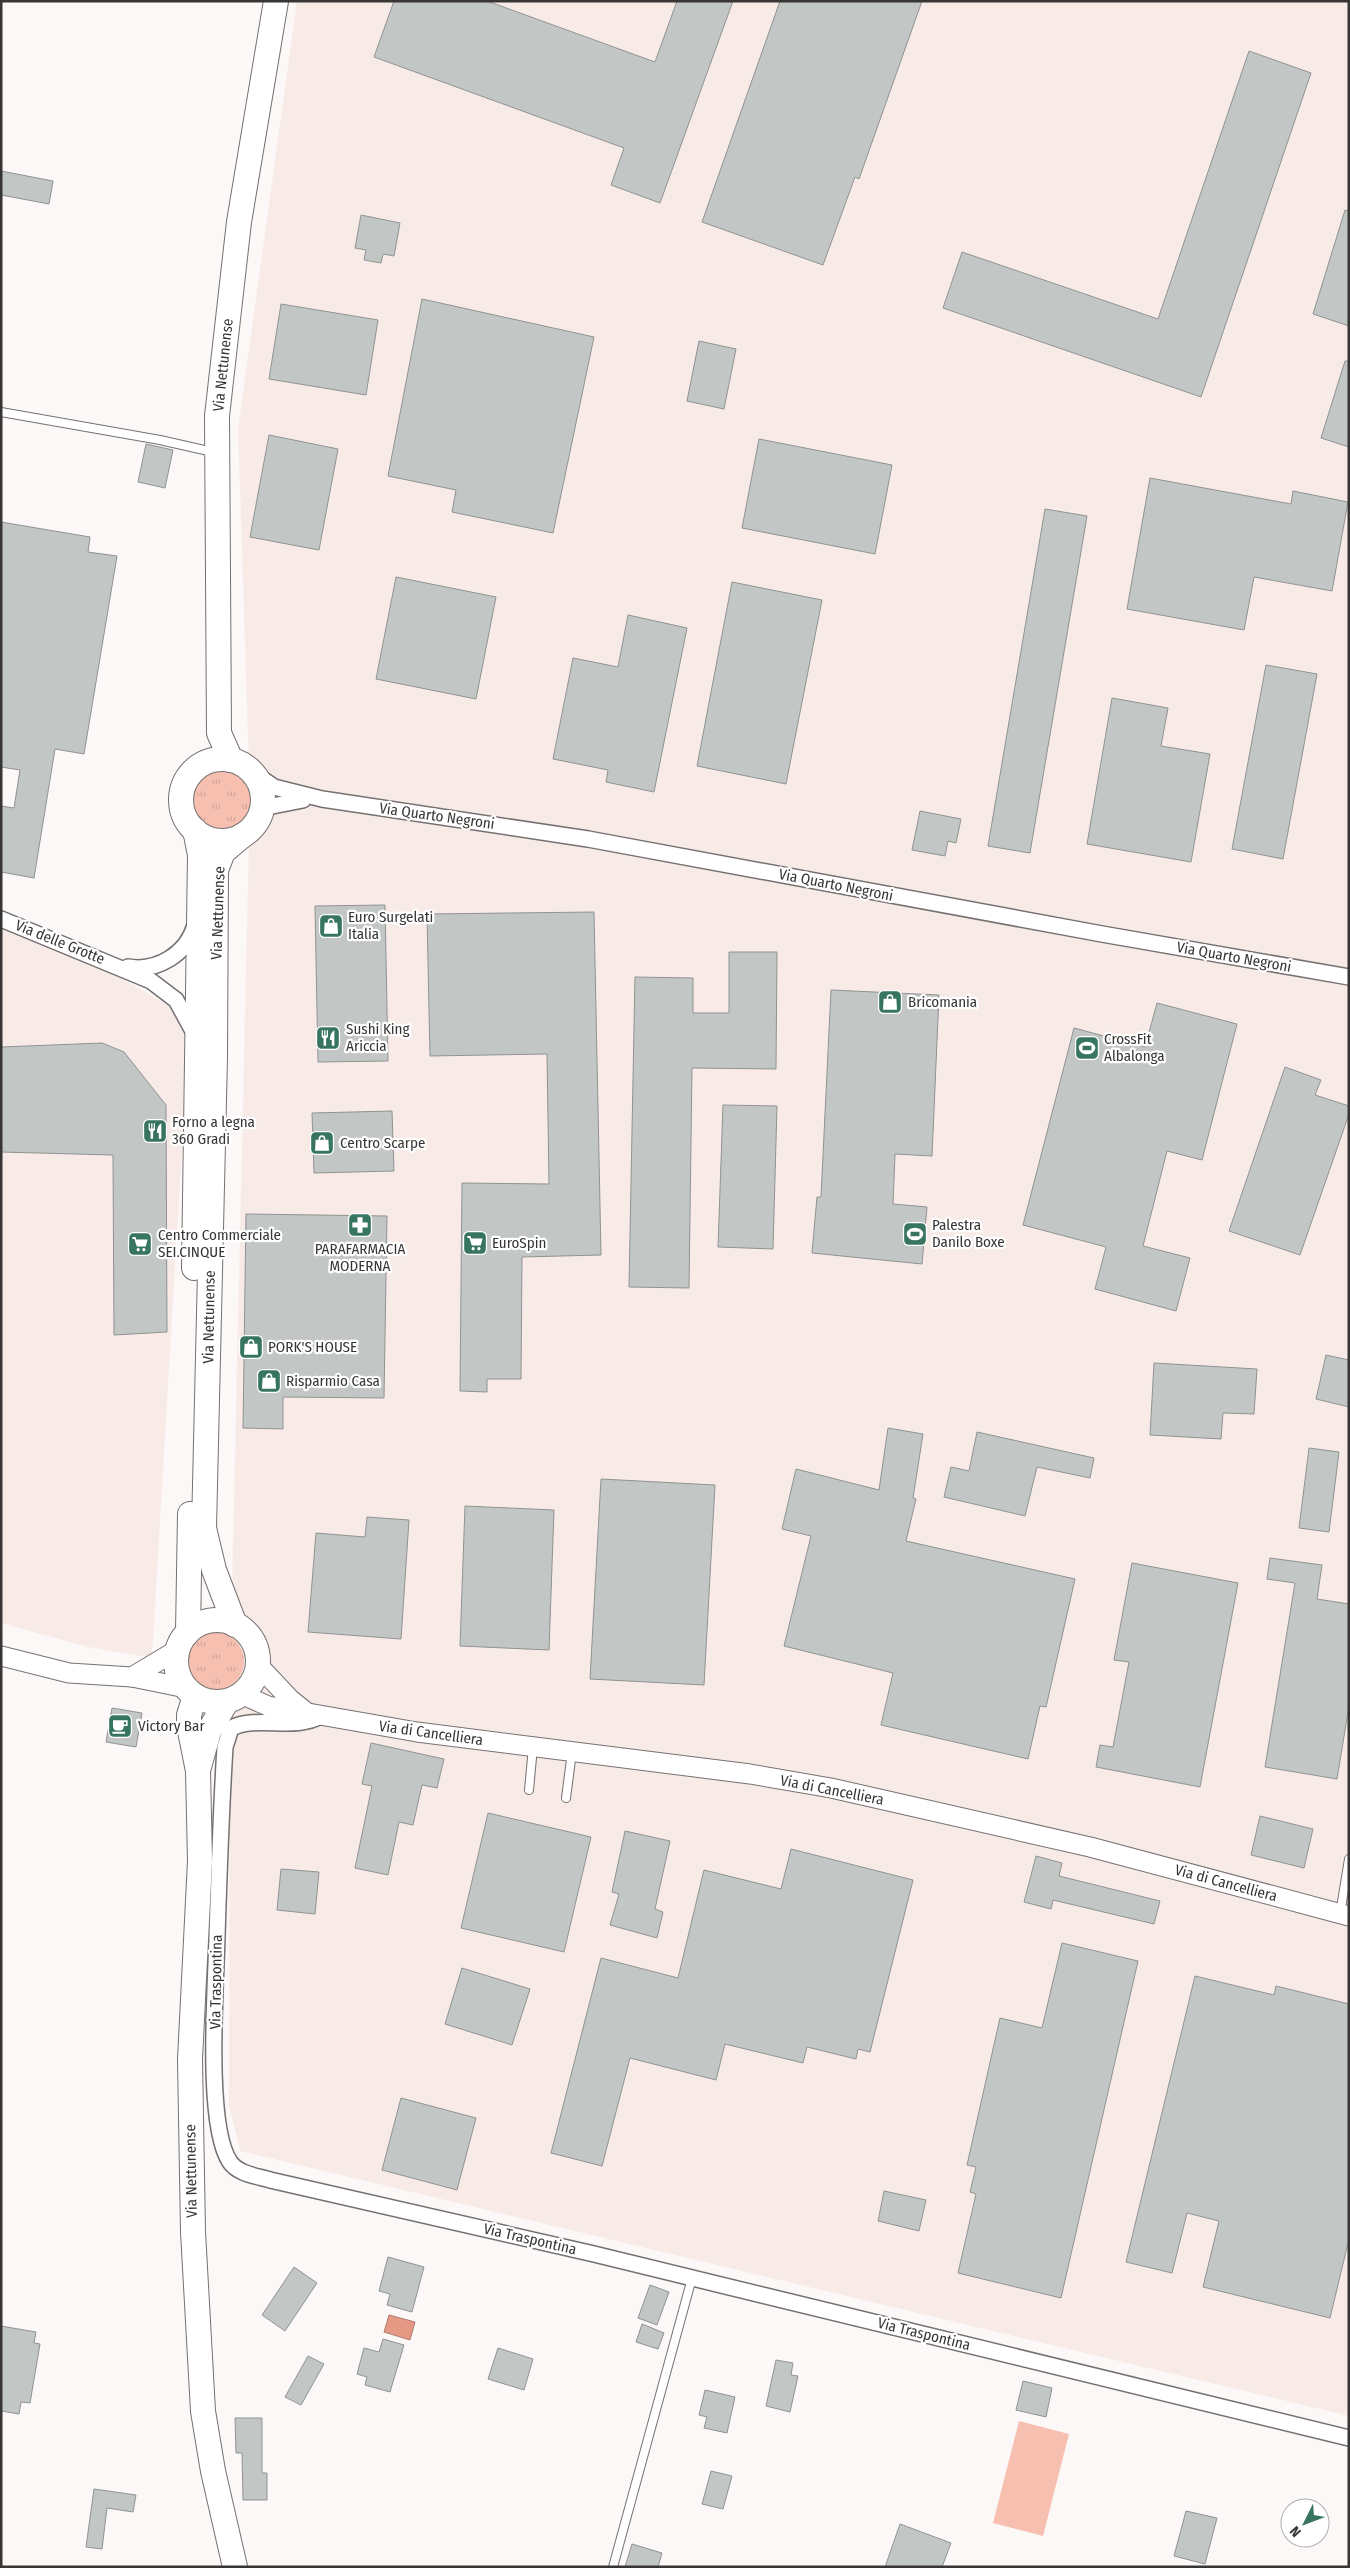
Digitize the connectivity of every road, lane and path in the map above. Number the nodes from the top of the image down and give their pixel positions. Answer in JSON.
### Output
{"nodes":[{"id":1,"x":276,"y":1,"type":"edge"},
{"id":2,"x":1,"y":412,"type":"edge"},
{"id":3,"x":215,"y":453,"type":"junction"},
{"id":4,"x":230,"y":764,"type":"junction"},
{"id":5,"x":322,"y":799,"type":"junction"},
{"id":6,"x":262,"y":808,"type":"junction"},
{"id":7,"x":195,"y":830,"type":"junction"},
{"id":8,"x":242,"y":835,"type":"junction"},
{"id":9,"x":198,"y":914,"type":"junction"},
{"id":10,"x":1,"y":919,"type":"edge"},
{"id":11,"x":118,"y":965,"type":"junction"},
{"id":12,"x":1349,"y":977,"type":"edge"},
{"id":13,"x":196,"y":1039,"type":"junction"},
{"id":14,"x":235,"y":1625,"type":"junction"},
{"id":15,"x":183,"y":1641,"type":"junction"},
{"id":16,"x":1,"y":1656,"type":"edge"},
{"id":17,"x":258,"y":1664,"type":"junction"},
{"id":18,"x":132,"y":1677,"type":"junction"},
{"id":19,"x":190,"y":1692,"type":"junction"},
{"id":20,"x":234,"y":1697,"type":"junction"},
{"id":21,"x":313,"y":1714,"type":"junction"},
{"id":22,"x":533,"y":1747,"type":"junction"},
{"id":23,"x":572,"y":1752,"type":"junction"},
{"id":24,"x":198,"y":1771,"type":"junction"},
{"id":25,"x":529,"y":1790,"type":"dead end"},
{"id":26,"x":566,"y":1798,"type":"dead end"},
{"id":27,"x":1349,"y":1859,"type":"edge"},
{"id":28,"x":1344,"y":1915,"type":"edge"},
{"id":29,"x":692,"y":2278,"type":"junction"},
{"id":30,"x":1349,"y":2438,"type":"edge"},
{"id":31,"x":235,"y":2567,"type":"edge"},
{"id":32,"x":614,"y":2567,"type":"edge"}],
"edges":[{"from":1,"to":3,"type":"main road","name":"Via Nettunense"},
{"from":2,"to":3,"type":"lane"},
{"from":3,"to":4,"type":"main road","name":"Via Nettunense"},
{"from":4,"to":5,"type":"street","name":"Via Quarto Negroni"},
{"from":4,"to":6,"type":"main road"},
{"from":4,"to":7,"type":"main road"},
{"from":5,"to":6,"type":"street","name":"Via Quarto Negroni"},
{"from":5,"to":12,"type":"street","name":"Via Quarto Negroni"},
{"from":6,"to":8,"type":"main road"},
{"from":7,"to":8,"type":"main road"},
{"from":7,"to":9,"type":"main road","name":"Via Nettunense"},
{"from":8,"to":14,"type":"main road","name":"Via Nettunense"},
{"from":9,"to":11,"type":"street","name":"Via delle Grotte"},
{"from":9,"to":13,"type":"main road","name":"Via Nettunense"},
{"from":10,"to":11,"type":"street","name":"Via delle Grotte"},
{"from":11,"to":13,"type":"street","name":"Via delle Grotte"},
{"from":13,"to":15,"type":"main road","name":"Via Nettunense"},
{"from":14,"to":15,"type":"main road"},
{"from":14,"to":17,"type":"main road","name":"Via Nettunense"},
{"from":15,"to":18,"type":"street"},
{"from":15,"to":19,"type":"main road","name":"Via Nettunense"},
{"from":16,"to":18,"type":"street"},
{"from":17,"to":20,"type":"main road","name":"Via Nettunense"},
{"from":17,"to":21,"type":"street"},
{"from":18,"to":19,"type":"street"},
{"from":19,"to":20,"type":"main road"},
{"from":19,"to":24,"type":"main road","name":"Via Nettunense"},
{"from":20,"to":21,"type":"street","name":"Via di Cancelliera"},
{"from":20,"to":24,"type":"main road","name":"Via Nettunense"},
{"from":21,"to":22,"type":"street","name":"Via di Cancelliera"},
{"from":21,"to":29,"type":"street","name":"Via Traspontina"},
{"from":22,"to":23,"type":"street","name":"Via di Cancelliera"},
{"from":22,"to":25,"type":"lane"},
{"from":23,"to":26,"type":"lane"},
{"from":23,"to":28,"type":"street","name":"Via di Cancelliera"},
{"from":24,"to":31,"type":"main road","name":"Via Nettunense"},
{"from":27,"to":28,"type":"lane"},
{"from":29,"to":30,"type":"street","name":"Via Traspontina"},
{"from":29,"to":32,"type":"lane"}]}
